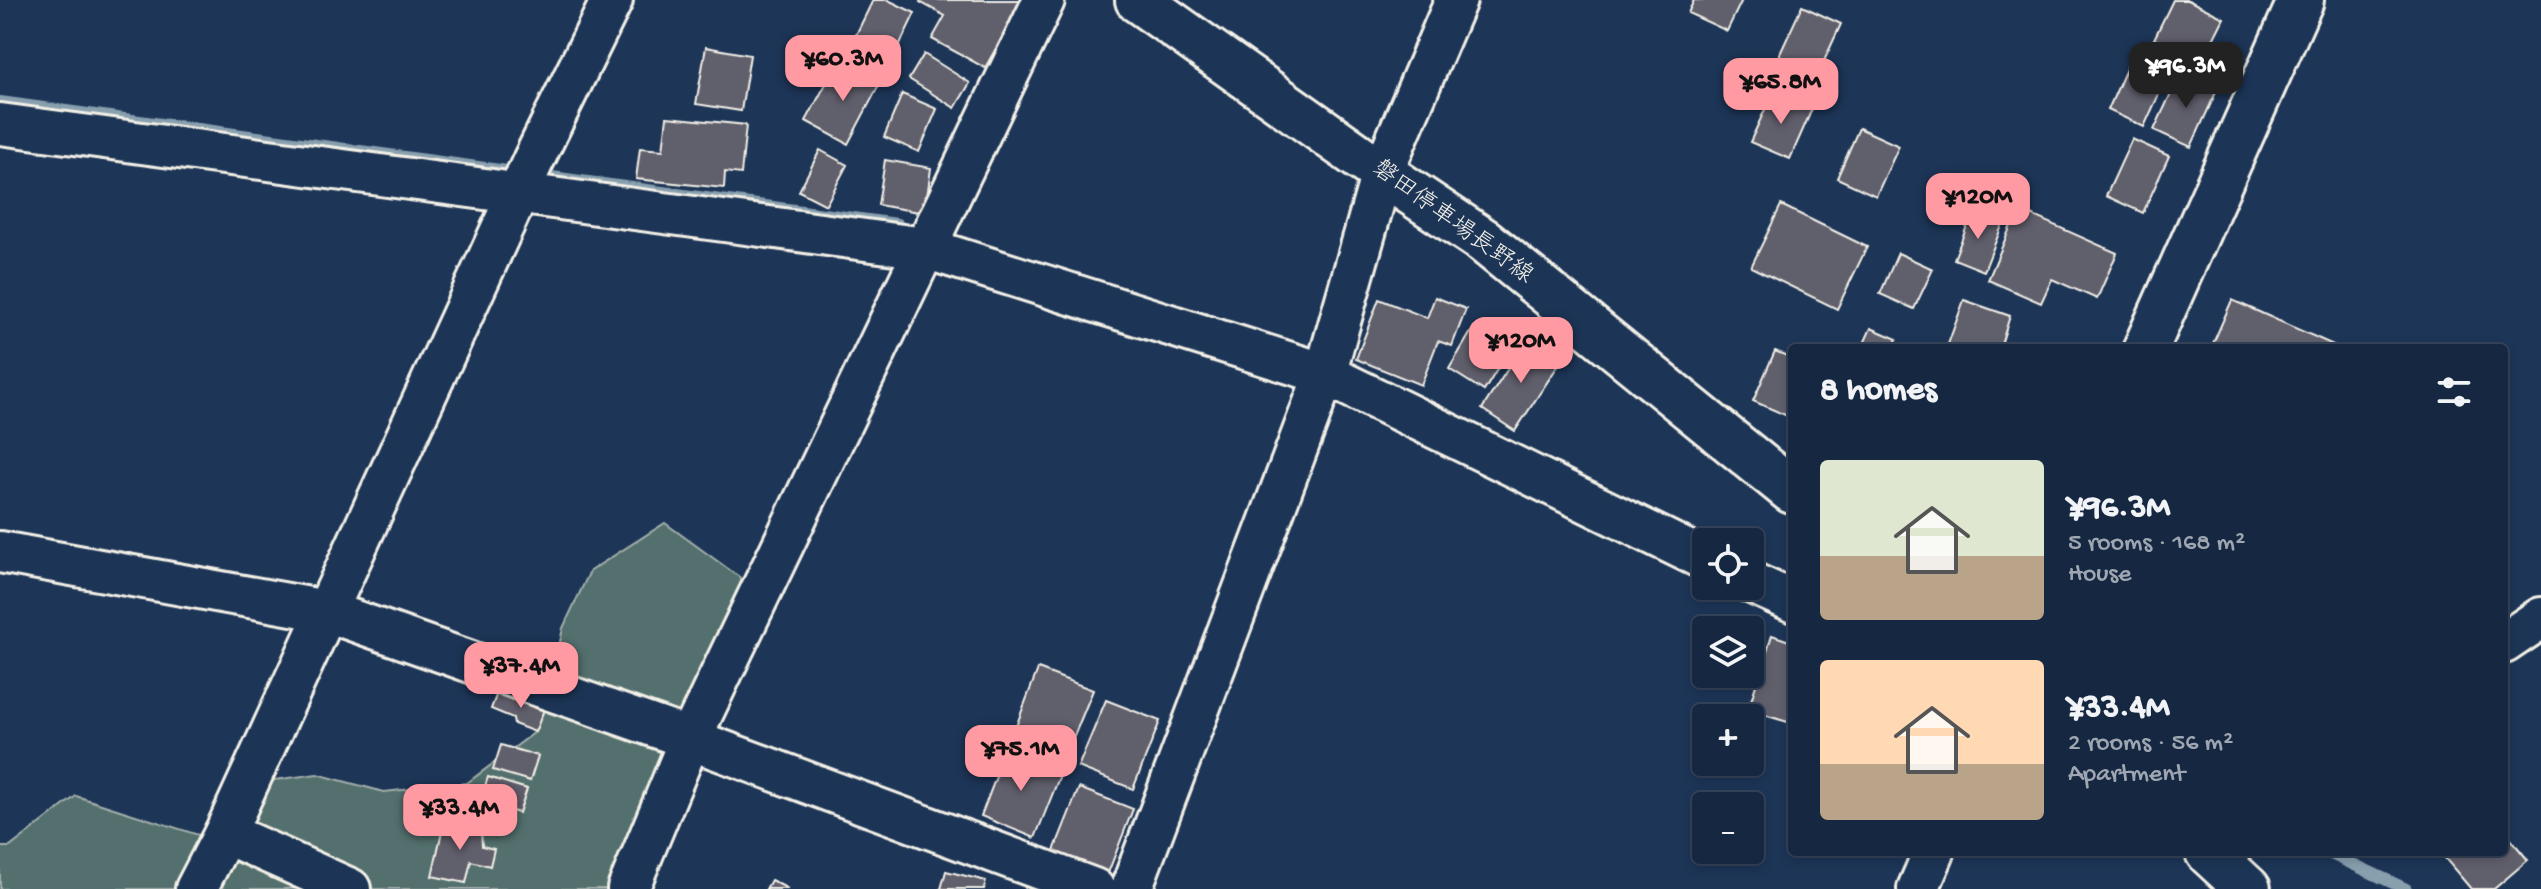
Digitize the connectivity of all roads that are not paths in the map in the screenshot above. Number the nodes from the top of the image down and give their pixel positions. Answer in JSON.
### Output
{"nodes":[{"id":1,"x":612,"y":0,"type":"edge"},
{"id":2,"x":1044,"y":0,"type":"edge"},
{"id":3,"x":1138,"y":0,"type":"edge"},
{"id":4,"x":1456,"y":0,"type":"edge"},
{"id":5,"x":2301,"y":0,"type":"edge"},
{"id":6,"x":0,"y":124,"type":"edge"},
{"id":7,"x":1382,"y":173,"type":"junction"},
{"id":8,"x":525,"y":180,"type":"junction"},
{"id":9,"x":925,"y":248,"type":"junction"},
{"id":10,"x":2148,"y":344,"type":"edge"},
{"id":11,"x":1325,"y":374,"type":"junction"},
{"id":12,"x":1788,"y":488,"type":"edge"},
{"id":13,"x":0,"y":552,"type":"edge"},
{"id":14,"x":1692,"y":553,"type":"edge"},
{"id":15,"x":1764,"y":588,"type":"edge"},
{"id":16,"x":1788,"y":599,"type":"edge"},
{"id":17,"x":326,"y":611,"type":"junction"},
{"id":18,"x":2541,"y":618,"type":"edge"},
{"id":19,"x":2508,"y":640,"type":"edge"},
{"id":20,"x":690,"y":739,"type":"junction"},
{"id":21,"x":225,"y":833,"type":"junction"},
{"id":22,"x":1932,"y":856,"type":"edge"},
{"id":23,"x":2212,"y":856,"type":"edge"},
{"id":24,"x":196,"y":889,"type":"edge"},
{"id":25,"x":350,"y":889,"type":"edge"},
{"id":26,"x":628,"y":889,"type":"edge"},
{"id":27,"x":1094,"y":889,"type":"edge"},
{"id":28,"x":1131,"y":889,"type":"edge"},
{"id":29,"x":1918,"y":889,"type":"edge"},
{"id":30,"x":2248,"y":889,"type":"edge"}],
"edges":[{"from":1,"to":8,"type":"street"},
{"from":2,"to":9,"type":"street"},
{"from":3,"to":7,"type":"main road","name":"磐田停車場長野線"},
{"from":4,"to":7,"type":"street"},
{"from":5,"to":10,"type":"main road"},
{"from":6,"to":8,"type":"street"},
{"from":7,"to":11,"type":"street"},
{"from":7,"to":12,"type":"main road","name":"磐田停車場長野線"},
{"from":8,"to":9,"type":"street"},
{"from":8,"to":17,"type":"street"},
{"from":9,"to":11,"type":"street"},
{"from":9,"to":20,"type":"street"},
{"from":11,"to":14,"type":"street"},
{"from":11,"to":28,"type":"street"},
{"from":13,"to":17,"type":"street"},
{"from":15,"to":16,"type":"street"},
{"from":17,"to":20,"type":"street"},
{"from":17,"to":21,"type":"street"},
{"from":18,"to":19,"type":"street"},
{"from":20,"to":26,"type":"street"},
{"from":20,"to":27,"type":"street"},
{"from":21,"to":24,"type":"street"},
{"from":21,"to":25,"type":"street"},
{"from":22,"to":29,"type":"street"},
{"from":23,"to":30,"type":"main road"}]}
